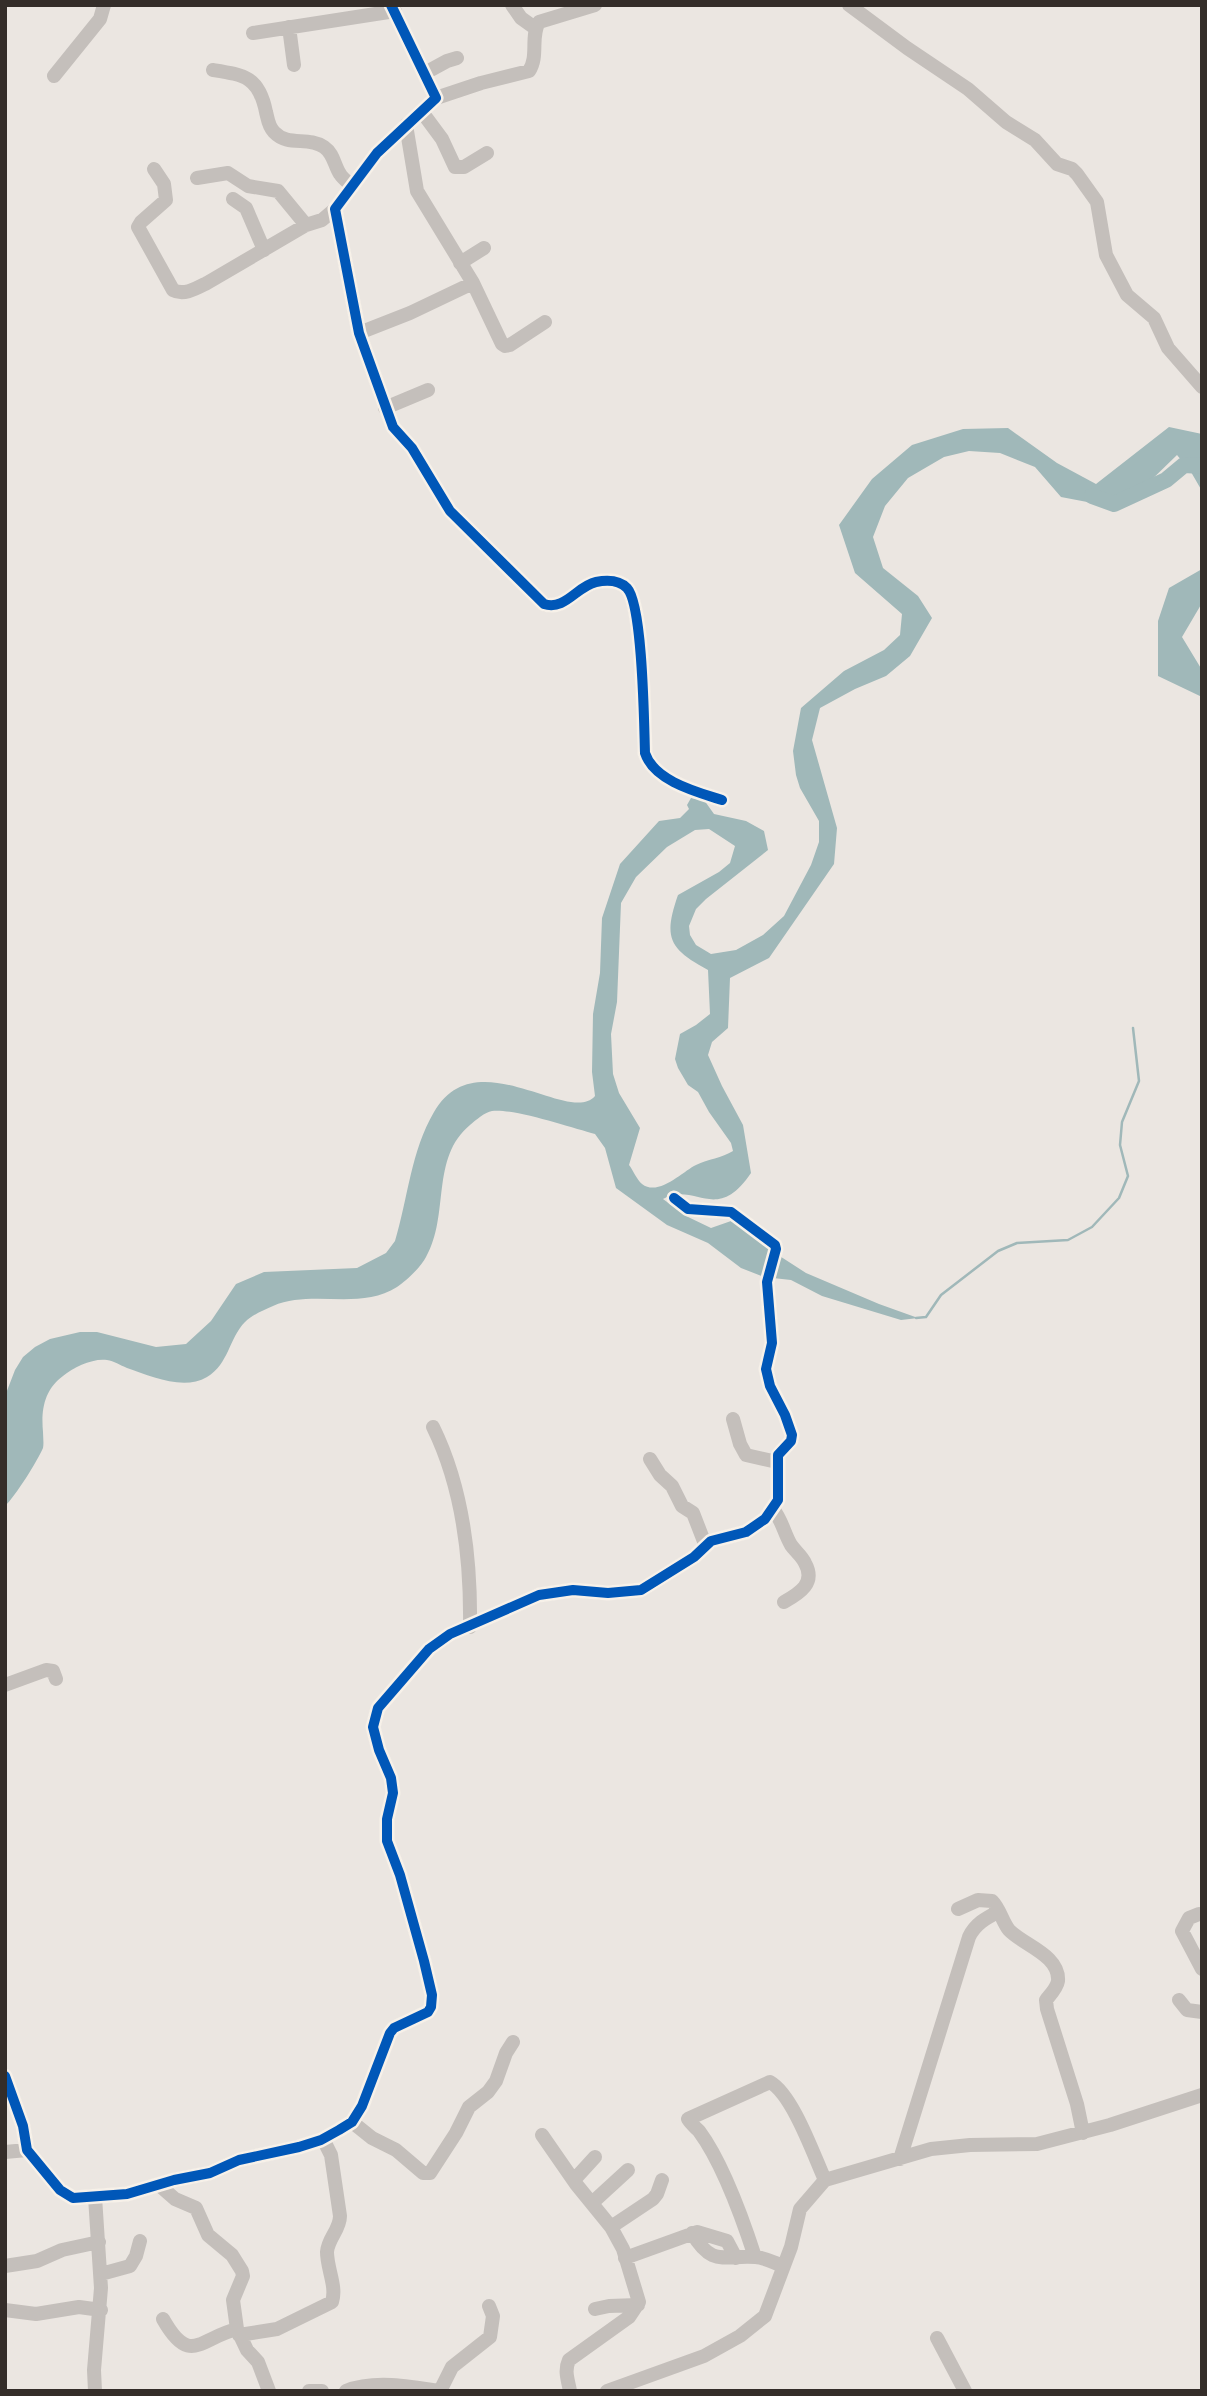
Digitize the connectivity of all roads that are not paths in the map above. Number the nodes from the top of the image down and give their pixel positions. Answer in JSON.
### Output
{"nodes":[{"id":1,"x":104,"y":5,"type":"edge"},
{"id":2,"x":512,"y":5,"type":"edge"},
{"id":3,"x":595,"y":5,"type":"edge"},
{"id":4,"x":849,"y":5,"type":"edge"},
{"id":5,"x":393,"y":8,"type":"edge"},
{"id":6,"x":289,"y":27,"type":"junction"},
{"id":7,"x":535,"y":28,"type":"junction"},
{"id":8,"x":253,"y":33,"type":"dead end"},
{"id":9,"x":457,"y":58,"type":"dead end"},
{"id":10,"x":294,"y":65,"type":"dead end"},
{"id":11,"x":213,"y":71,"type":"dead end"},
{"id":12,"x":425,"y":74,"type":"junction"},
{"id":13,"x":54,"y":76,"type":"dead end"},
{"id":14,"x":436,"y":97,"type":"junction"},
{"id":15,"x":422,"y":112,"type":"junction"},
{"id":16,"x":406,"y":125,"type":"junction"},
{"id":17,"x":487,"y":153,"type":"dead end"},
{"id":18,"x":153,"y":169,"type":"dead end"},
{"id":19,"x":197,"y":178,"type":"dead end"},
{"id":20,"x":352,"y":186,"type":"junction"},
{"id":21,"x":233,"y":199,"type":"dead end"},
{"id":22,"x":335,"y":209,"type":"junction"},
{"id":23,"x":306,"y":225,"type":"junction"},
{"id":24,"x":484,"y":248,"type":"dead end"},
{"id":25,"x":264,"y":250,"type":"junction"},
{"id":26,"x":460,"y":262,"type":"junction"},
{"id":27,"x":473,"y":283,"type":"junction"},
{"id":28,"x":545,"y":322,"type":"dead end"},
{"id":29,"x":359,"y":333,"type":"junction"},
{"id":30,"x":1202,"y":387,"type":"edge"},
{"id":31,"x":428,"y":390,"type":"dead end"},
{"id":32,"x":384,"y":408,"type":"junction"},
{"id":33,"x":722,"y":800,"type":"dead end"},
{"id":34,"x":674,"y":1198,"type":"dead end"},
{"id":35,"x":733,"y":1419,"type":"dead end"},
{"id":36,"x":433,"y":1427,"type":"dead end"},
{"id":37,"x":650,"y":1459,"type":"dead end"},
{"id":38,"x":777,"y":1462,"type":"junction"},
{"id":39,"x":773,"y":1509,"type":"junction"},
{"id":40,"x":705,"y":1544,"type":"junction"},
{"id":41,"x":784,"y":1602,"type":"dead end"},
{"id":42,"x":470,"y":1627,"type":"junction"},
{"id":43,"x":56,"y":1679,"type":"dead end"},
{"id":44,"x":5,"y":1685,"type":"edge"},
{"id":45,"x":958,"y":1909,"type":"dead end"},
{"id":46,"x":998,"y":1912,"type":"junction"},
{"id":47,"x":1199,"y":1914,"type":"dead end"},
{"id":48,"x":1202,"y":1969,"type":"edge"},
{"id":49,"x":1179,"y":2000,"type":"dead end"},
{"id":50,"x":1202,"y":2012,"type":"edge"},
{"id":51,"x":513,"y":2042,"type":"dead end"},
{"id":52,"x":5,"y":2076,"type":"edge"},
{"id":53,"x":1202,"y":2095,"type":"edge"},
{"id":54,"x":352,"y":2122,"type":"junction"},
{"id":55,"x":1083,"y":2133,"type":"junction"},
{"id":56,"x":542,"y":2135,"type":"dead end"},
{"id":57,"x":324,"y":2138,"type":"junction"},
{"id":58,"x":27,"y":2150,"type":"junction"},
{"id":59,"x":5,"y":2152,"type":"edge"},
{"id":60,"x":596,"y":2157,"type":"dead end"},
{"id":61,"x":900,"y":2159,"type":"junction"},
{"id":62,"x":628,"y":2170,"type":"dead end"},
{"id":63,"x":574,"y":2180,"type":"junction"},
{"id":64,"x":662,"y":2180,"type":"dead end"},
{"id":65,"x":825,"y":2180,"type":"junction"},
{"id":66,"x":159,"y":2185,"type":"junction"},
{"id":67,"x":95,"y":2197,"type":"junction"},
{"id":68,"x":592,"y":2203,"type":"junction"},
{"id":69,"x":611,"y":2227,"type":"junction"},
{"id":70,"x":139,"y":2241,"type":"dead end"},
{"id":71,"x":99,"y":2242,"type":"junction"},
{"id":72,"x":755,"y":2257,"type":"junction"},
{"id":73,"x":625,"y":2258,"type":"junction"},
{"id":74,"x":5,"y":2266,"type":"edge"},
{"id":75,"x":783,"y":2266,"type":"junction"},
{"id":76,"x":101,"y":2274,"type":"junction"},
{"id":77,"x":638,"y":2305,"type":"junction"},
{"id":78,"x":489,"y":2306,"type":"dead end"},
{"id":79,"x":595,"y":2309,"type":"dead end"},
{"id":80,"x":101,"y":2310,"type":"junction"},
{"id":81,"x":5,"y":2311,"type":"edge"},
{"id":82,"x":163,"y":2319,"type":"dead end"},
{"id":83,"x":238,"y":2332,"type":"junction"},
{"id":84,"x":937,"y":2338,"type":"dead end"},
{"id":85,"x":95,"y":2391,"type":"edge"},
{"id":86,"x":268,"y":2391,"type":"edge"},
{"id":87,"x":309,"y":2391,"type":"edge"},
{"id":88,"x":322,"y":2391,"type":"edge"},
{"id":89,"x":346,"y":2391,"type":"edge"},
{"id":90,"x":439,"y":2391,"type":"edge"},
{"id":91,"x":570,"y":2391,"type":"edge"},
{"id":92,"x":607,"y":2391,"type":"edge"},
{"id":93,"x":965,"y":2391,"type":"edge"}],
"edges":[{"from":1,"to":13,"type":"street"},
{"from":2,"to":7,"type":"street"},
{"from":3,"to":7,"type":"street"},
{"from":4,"to":30,"type":"street"},
{"from":5,"to":6,"type":"street"},
{"from":5,"to":12,"type":"street"},
{"from":6,"to":8,"type":"street"},
{"from":6,"to":10,"type":"street"},
{"from":7,"to":14,"type":"street"},
{"from":9,"to":12,"type":"street"},
{"from":11,"to":20,"type":"street"},
{"from":12,"to":14,"type":"street"},
{"from":14,"to":15,"type":"street"},
{"from":15,"to":16,"type":"street"},
{"from":15,"to":17,"type":"street"},
{"from":16,"to":20,"type":"street"},
{"from":16,"to":26,"type":"street"},
{"from":18,"to":25,"type":"street"},
{"from":19,"to":23,"type":"street"},
{"from":20,"to":22,"type":"street"},
{"from":21,"to":25,"type":"street"},
{"from":22,"to":23,"type":"street"},
{"from":22,"to":29,"type":"street"},
{"from":23,"to":25,"type":"street"},
{"from":24,"to":26,"type":"street"},
{"from":26,"to":27,"type":"street"},
{"from":27,"to":28,"type":"street"},
{"from":27,"to":29,"type":"street"},
{"from":29,"to":32,"type":"street"},
{"from":31,"to":32,"type":"street"},
{"from":32,"to":33,"type":"street"},
{"from":34,"to":38,"type":"street"},
{"from":35,"to":38,"type":"street"},
{"from":36,"to":42,"type":"street"},
{"from":37,"to":40,"type":"street"},
{"from":38,"to":39,"type":"street"},
{"from":39,"to":40,"type":"street"},
{"from":39,"to":41,"type":"street"},
{"from":40,"to":42,"type":"street"},
{"from":42,"to":54,"type":"street"},
{"from":43,"to":44,"type":"street"},
{"from":45,"to":46,"type":"street"},
{"from":46,"to":55,"type":"street"},
{"from":46,"to":61,"type":"street"},
{"from":47,"to":48,"type":"street"},
{"from":49,"to":50,"type":"street"},
{"from":51,"to":54,"type":"street"},
{"from":52,"to":58,"type":"street"},
{"from":53,"to":55,"type":"street"},
{"from":54,"to":57,"type":"street"},
{"from":55,"to":61,"type":"street"},
{"from":56,"to":63,"type":"street"},
{"from":57,"to":66,"type":"street"},
{"from":57,"to":83,"type":"street"},
{"from":58,"to":59,"type":"street"},
{"from":58,"to":67,"type":"street"},
{"from":60,"to":63,"type":"street"},
{"from":61,"to":65,"type":"street"},
{"from":62,"to":68,"type":"street"},
{"from":63,"to":68,"type":"street"},
{"from":64,"to":69,"type":"street"},
{"from":65,"to":72,"type":"street"},
{"from":65,"to":75,"type":"street"},
{"from":66,"to":67,"type":"street"},
{"from":66,"to":83,"type":"street"},
{"from":67,"to":71,"type":"street"},
{"from":68,"to":69,"type":"street"},
{"from":69,"to":73,"type":"street"},
{"from":70,"to":76,"type":"street"},
{"from":71,"to":74,"type":"street"},
{"from":71,"to":76,"type":"street"},
{"from":72,"to":73,"type":"street"},
{"from":72,"to":75,"type":"street"},
{"from":73,"to":77,"type":"street"},
{"from":75,"to":92,"type":"street"},
{"from":76,"to":80,"type":"street"},
{"from":77,"to":79,"type":"street"},
{"from":77,"to":91,"type":"street"},
{"from":78,"to":90,"type":"street"},
{"from":80,"to":81,"type":"street"},
{"from":80,"to":85,"type":"street"},
{"from":82,"to":83,"type":"street"},
{"from":83,"to":86,"type":"street"},
{"from":84,"to":93,"type":"street"},
{"from":87,"to":88,"type":"street"},
{"from":89,"to":90,"type":"street"}]}
